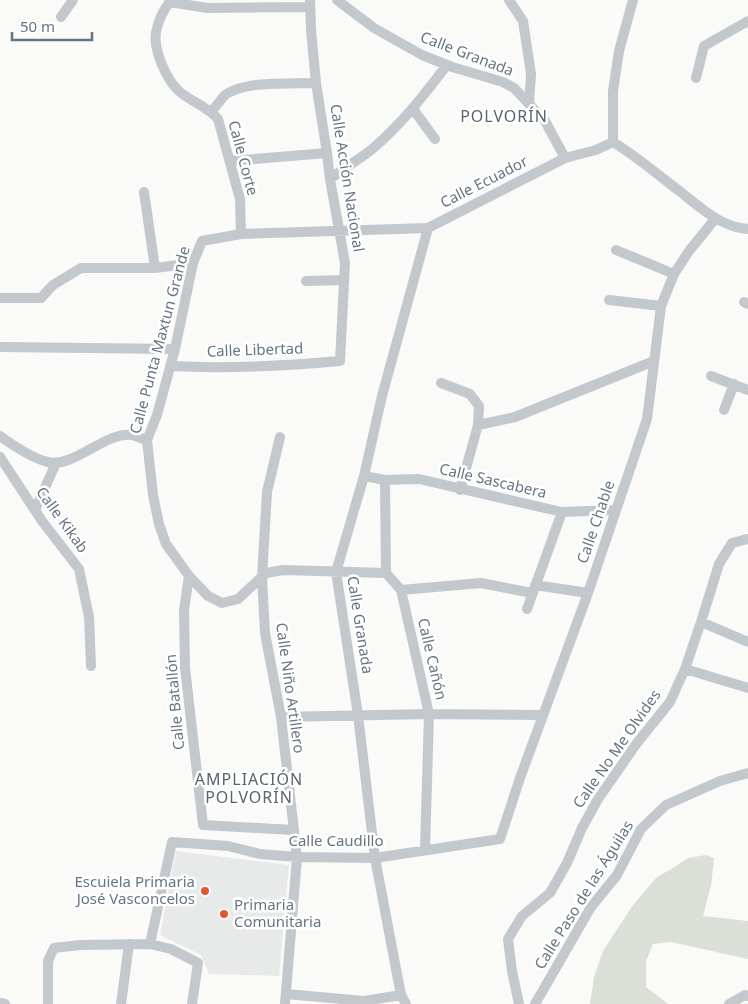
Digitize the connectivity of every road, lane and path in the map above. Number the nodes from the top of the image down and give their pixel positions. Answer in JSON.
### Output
{"nodes":[{"id":1,"x":73,"y":0,"type":"edge"},
{"id":2,"x":337,"y":0,"type":"edge"},
{"id":3,"x":509,"y":0,"type":"edge"},
{"id":4,"x":633,"y":0,"type":"edge"},
{"id":5,"x":170,"y":1,"type":"edge"},
{"id":6,"x":309,"y":3,"type":"edge"},
{"id":7,"x":61,"y":17,"type":"dead end"},
{"id":8,"x":748,"y":21,"type":"edge"},
{"id":9,"x":447,"y":65,"type":"junction"},
{"id":10,"x":696,"y":78,"type":"dead end"},
{"id":11,"x":316,"y":83,"type":"junction"},
{"id":12,"x":529,"y":103,"type":"junction"},
{"id":13,"x":413,"y":109,"type":"junction"},
{"id":14,"x":212,"y":111,"type":"junction"},
{"id":15,"x":435,"y":139,"type":"dead end"},
{"id":16,"x":613,"y":142,"type":"junction"},
{"id":17,"x":327,"y":153,"type":"junction"},
{"id":18,"x":566,"y":158,"type":"junction"},
{"id":19,"x":231,"y":161,"type":"junction"},
{"id":20,"x":330,"y":179,"type":"junction"},
{"id":21,"x":144,"y":192,"type":"dead end"},
{"id":22,"x":715,"y":219,"type":"junction"},
{"id":23,"x":428,"y":228,"type":"junction"},
{"id":24,"x":339,"y":230,"type":"junction"},
{"id":25,"x":748,"y":230,"type":"edge"},
{"id":26,"x":242,"y":234,"type":"junction"},
{"id":27,"x":202,"y":241,"type":"joint"},
{"id":28,"x":616,"y":250,"type":"dead end"},
{"id":29,"x":193,"y":263,"type":"junction"},
{"id":30,"x":155,"y":268,"type":"junction"},
{"id":31,"x":674,"y":274,"type":"junction"},
{"id":32,"x":344,"y":280,"type":"junction"},
{"id":33,"x":306,"y":281,"type":"dead end"},
{"id":34,"x":0,"y":298,"type":"edge"},
{"id":35,"x":609,"y":300,"type":"dead end"},
{"id":36,"x":661,"y":306,"type":"junction"},
{"id":37,"x":0,"y":348,"type":"edge"},
{"id":38,"x":175,"y":349,"type":"junction"},
{"id":39,"x":340,"y":361,"type":"joint"},
{"id":40,"x":654,"y":362,"type":"junction"},
{"id":41,"x":170,"y":366,"type":"junction"},
{"id":42,"x":711,"y":376,"type":"dead end"},
{"id":43,"x":441,"y":383,"type":"dead end"},
{"id":44,"x":734,"y":384,"type":"junction"},
{"id":45,"x":748,"y":390,"type":"edge"},
{"id":46,"x":724,"y":410,"type":"dead end"},
{"id":47,"x":478,"y":425,"type":"junction"},
{"id":48,"x":0,"y":436,"type":"edge"},
{"id":49,"x":280,"y":437,"type":"dead end"},
{"id":50,"x":146,"y":440,"type":"junction"},
{"id":51,"x":0,"y":457,"type":"edge"},
{"id":52,"x":56,"y":462,"type":"junction"},
{"id":53,"x":364,"y":476,"type":"junction"},
{"id":54,"x":385,"y":480,"type":"junction"},
{"id":55,"x":460,"y":490,"type":"junction"},
{"id":56,"x":35,"y":510,"type":"junction"},
{"id":57,"x":615,"y":510,"type":"junction"},
{"id":58,"x":562,"y":512,"type":"junction"},
{"id":59,"x":748,"y":538,"type":"edge"},
{"id":60,"x":336,"y":572,"type":"junction"},
{"id":61,"x":386,"y":572,"type":"junction"},
{"id":62,"x":189,"y":576,"type":"junction"},
{"id":63,"x":262,"y":577,"type":"junction"},
{"id":64,"x":533,"y":589,"type":"junction"},
{"id":65,"x":401,"y":590,"type":"junction"},
{"id":66,"x":588,"y":593,"type":"junction"},
{"id":67,"x":527,"y":609,"type":"dead end"},
{"id":68,"x":702,"y":622,"type":"junction"},
{"id":69,"x":748,"y":642,"type":"edge"},
{"id":70,"x":91,"y":666,"type":"dead end"},
{"id":71,"x":685,"y":669,"type":"junction"},
{"id":72,"x":747,"y":686,"type":"edge"},
{"id":73,"x":429,"y":714,"type":"junction"},
{"id":74,"x":358,"y":715,"type":"junction"},
{"id":75,"x":543,"y":715,"type":"junction"},
{"id":76,"x":280,"y":717,"type":"junction"},
{"id":77,"x":748,"y":773,"type":"edge"},
{"id":78,"x":294,"y":830,"type":"junction"},
{"id":79,"x":500,"y":839,"type":"joint"},
{"id":80,"x":425,"y":850,"type":"junction"},
{"id":81,"x":297,"y":857,"type":"junction"},
{"id":82,"x":375,"y":858,"type":"junction"},
{"id":83,"x":129,"y":944,"type":"junction"},
{"id":84,"x":150,"y":944,"type":"junction"},
{"id":85,"x":748,"y":996,"type":"edge"},
{"id":86,"x":286,"y":999,"type":"edge"},
{"id":87,"x":404,"y":1000,"type":"edge"},
{"id":88,"x":0,"y":1003,"type":"edge"},
{"id":89,"x":5,"y":1004,"type":"edge"},
{"id":90,"x":48,"y":1004,"type":"edge"},
{"id":91,"x":121,"y":1004,"type":"edge"},
{"id":92,"x":192,"y":1004,"type":"edge"},
{"id":93,"x":519,"y":1004,"type":"edge"},
{"id":94,"x":535,"y":1004,"type":"edge"},
{"id":95,"x":729,"y":1004,"type":"edge"}],
"edges":[{"from":1,"to":7,"type":"street"},
{"from":2,"to":9,"type":"street","name":"Calle Granada"},
{"from":3,"to":12,"type":"street"},
{"from":4,"to":16,"type":"street"},
{"from":5,"to":6,"type":"street"},
{"from":5,"to":14,"type":"street","name":"Calle Corte"},
{"from":6,"to":11,"type":"street","name":"Calle Acción Nacional"},
{"from":8,"to":10,"type":"street"},
{"from":9,"to":12,"type":"street","name":"Calle Granada"},
{"from":9,"to":13,"type":"street"},
{"from":11,"to":14,"type":"street"},
{"from":11,"to":17,"type":"street","name":"Calle Acción Nacional"},
{"from":12,"to":18,"type":"street","name":"Calle Granada"},
{"from":13,"to":15,"type":"street"},
{"from":13,"to":20,"type":"street"},
{"from":14,"to":19,"type":"street","name":"Calle Corte"},
{"from":16,"to":18,"type":"street","name":"Calle Ecuador"},
{"from":16,"to":22,"type":"street"},
{"from":17,"to":19,"type":"street"},
{"from":17,"to":20,"type":"street","name":"Calle Acción Nacional"},
{"from":18,"to":23,"type":"street","name":"Calle Ecuador"},
{"from":19,"to":26,"type":"street","name":"Calle Corte"},
{"from":20,"to":24,"type":"street","name":"Calle Acción Nacional"},
{"from":21,"to":30,"type":"street"},
{"from":22,"to":25,"type":"street"},
{"from":22,"to":31,"type":"street","name":"Calle Chable"},
{"from":23,"to":24,"type":"street","name":"Calle Ecuador"},
{"from":23,"to":53,"type":"street","name":"Calle Granada"},
{"from":24,"to":26,"type":"street","name":"Calle Ecuador"},
{"from":24,"to":32,"type":"street","name":"Calle Acción Nacional"},
{"from":26,"to":27,"type":"street","name":"Calle Ecuador"},
{"from":27,"to":29,"type":"street","name":"Calle Punta Maxtun Grande"},
{"from":28,"to":31,"type":"street"},
{"from":29,"to":30,"type":"street"},
{"from":29,"to":38,"type":"street","name":"Calle Punta Maxtun Grande"},
{"from":30,"to":34,"type":"street"},
{"from":31,"to":36,"type":"street","name":"Calle Chable"},
{"from":32,"to":33,"type":"street"},
{"from":32,"to":39,"type":"street","name":"Calle Acción Nacional"},
{"from":35,"to":36,"type":"street"},
{"from":36,"to":40,"type":"street","name":"Calle Chable"},
{"from":37,"to":38,"type":"street"},
{"from":38,"to":41,"type":"street","name":"Calle Punta Maxtun Grande"},
{"from":39,"to":41,"type":"street","name":"Calle Libertad"},
{"from":40,"to":47,"type":"street"},
{"from":40,"to":57,"type":"street","name":"Calle Chable"},
{"from":41,"to":50,"type":"street","name":"Calle Punta Maxtun Grande"},
{"from":42,"to":44,"type":"street"},
{"from":43,"to":47,"type":"street"},
{"from":44,"to":45,"type":"street"},
{"from":44,"to":46,"type":"street"},
{"from":47,"to":55,"type":"street"},
{"from":48,"to":52,"type":"street"},
{"from":49,"to":63,"type":"street","name":"Calle Niño Artillero"},
{"from":50,"to":52,"type":"street"},
{"from":50,"to":62,"type":"street","name":"Calle Punta Maxtun Grande"},
{"from":51,"to":56,"type":"street","name":"Calle Kikab"},
{"from":52,"to":56,"type":"street"},
{"from":53,"to":54,"type":"street","name":"Calle Sascabera"},
{"from":53,"to":60,"type":"street","name":"Calle Granada"},
{"from":54,"to":55,"type":"street","name":"Calle Sascabera"},
{"from":54,"to":61,"type":"street"},
{"from":55,"to":58,"type":"street","name":"Calle Sascabera"},
{"from":56,"to":70,"type":"street","name":"Calle Kikab"},
{"from":57,"to":58,"type":"street","name":"Calle Sascabera"},
{"from":57,"to":66,"type":"street","name":"Calle Chable"},
{"from":58,"to":64,"type":"street"},
{"from":59,"to":68,"type":"street","name":"Calle No Me Olvides"},
{"from":60,"to":61,"type":"street"},
{"from":60,"to":63,"type":"street"},
{"from":60,"to":74,"type":"street","name":"Calle Granada"},
{"from":61,"to":65,"type":"street","name":"Calle Cañón"},
{"from":62,"to":63,"type":"street","name":"Calle Punta Maxtun Grande"},
{"from":62,"to":78,"type":"street","name":"Calle Batallón"},
{"from":63,"to":76,"type":"street","name":"Calle Niño Artillero"},
{"from":64,"to":65,"type":"street"},
{"from":64,"to":66,"type":"street"},
{"from":64,"to":67,"type":"street"},
{"from":65,"to":73,"type":"street","name":"Calle Cañón"},
{"from":66,"to":75,"type":"street","name":"Calle Chable"},
{"from":68,"to":69,"type":"street"},
{"from":68,"to":71,"type":"street","name":"Calle No Me Olvides"},
{"from":71,"to":72,"type":"street"},
{"from":71,"to":93,"type":"street","name":"Calle No Me Olvides"},
{"from":73,"to":74,"type":"street"},
{"from":73,"to":75,"type":"street"},
{"from":73,"to":80,"type":"street","name":"Calle Cañón"},
{"from":74,"to":76,"type":"street"},
{"from":74,"to":82,"type":"street","name":"Calle Granada"},
{"from":75,"to":79,"type":"street","name":"Calle Chable"},
{"from":76,"to":78,"type":"street","name":"Calle Niño Artillero"},
{"from":77,"to":94,"type":"street","name":"Calle Paso de las Águilas"},
{"from":78,"to":81,"type":"street","name":"Calle Niño Artillero"},
{"from":79,"to":80,"type":"street","name":"Calle Caudillo"},
{"from":80,"to":82,"type":"street","name":"Calle Caudillo"},
{"from":81,"to":82,"type":"street","name":"Calle Caudillo"},
{"from":81,"to":84,"type":"street","name":"Calle Caudillo"},
{"from":81,"to":86,"type":"street","name":"Calle Niño Artillero"},
{"from":82,"to":87,"type":"street","name":"Calle Granada"},
{"from":83,"to":84,"type":"street"},
{"from":83,"to":90,"type":"street"},
{"from":83,"to":91,"type":"street"},
{"from":84,"to":92,"type":"street"},
{"from":85,"to":95,"type":"street"},
{"from":86,"to":87,"type":"street"},
{"from":88,"to":89,"type":"street"}]}
